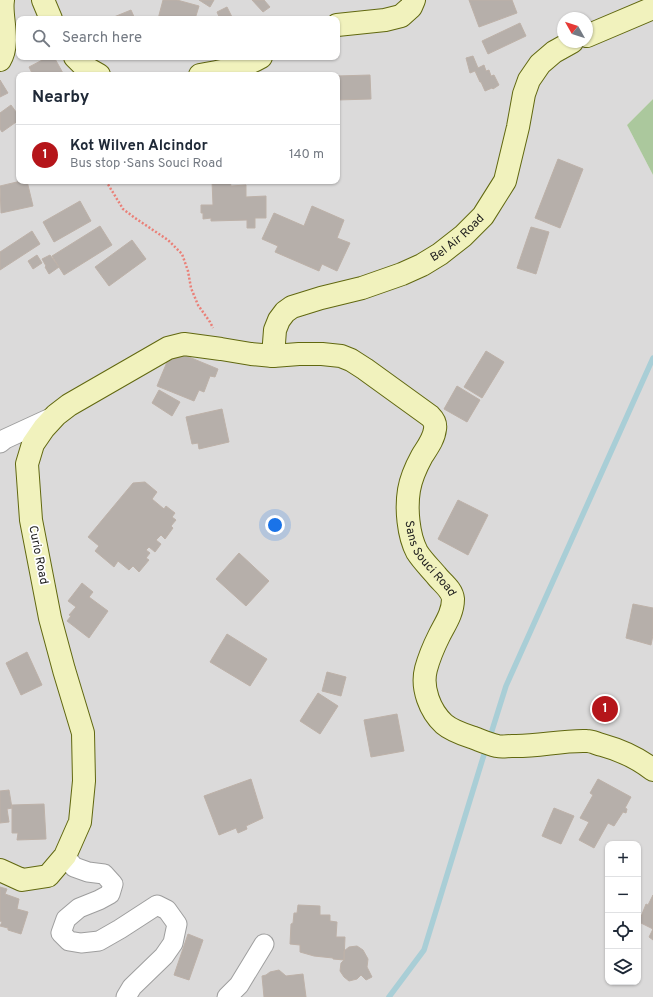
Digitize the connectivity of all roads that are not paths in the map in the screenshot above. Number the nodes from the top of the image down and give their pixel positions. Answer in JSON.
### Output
{"nodes":[{"id":1,"x":4,"y":0,"type":"edge"},
{"id":2,"x":43,"y":0,"type":"edge"},
{"id":3,"x":414,"y":0,"type":"edge"},
{"id":4,"x":653,"y":8,"type":"edge"},
{"id":5,"x":51,"y":16,"type":"edge"},
{"id":6,"x":340,"y":26,"type":"edge"},
{"id":7,"x":593,"y":33,"type":"edge"},
{"id":8,"x":561,"y":48,"type":"edge"},
{"id":9,"x":0,"y":60,"type":"edge"},
{"id":10,"x":78,"y":60,"type":"edge"},
{"id":11,"x":255,"y":60,"type":"edge"},
{"id":12,"x":94,"y":72,"type":"edge"},
{"id":13,"x":218,"y":72,"type":"edge"},
{"id":14,"x":273,"y":356,"type":"junction"},
{"id":15,"x":56,"y":415,"type":"junction"},
{"id":16,"x":0,"y":443,"type":"edge"},
{"id":17,"x":653,"y":770,"type":"edge"},
{"id":18,"x":65,"y":856,"type":"junction"},
{"id":19,"x":0,"y":870,"type":"edge"},
{"id":20,"x":264,"y":944,"type":"dead end"},
{"id":21,"x":126,"y":997,"type":"edge"},
{"id":22,"x":227,"y":997,"type":"edge"}],
"edges":[{"from":1,"to":9,"type":"main road"},
{"from":2,"to":5,"type":"main road"},
{"from":3,"to":6,"type":"main road"},
{"from":4,"to":7,"type":"main road"},
{"from":8,"to":14,"type":"main road","name":"Bel Air Road"},
{"from":10,"to":12,"type":"main road"},
{"from":11,"to":13,"type":"main road"},
{"from":14,"to":15,"type":"main road","name":"Curio Road"},
{"from":14,"to":17,"type":"main road","name":"Sans Souci Road"},
{"from":15,"to":16,"type":"street"},
{"from":15,"to":18,"type":"main road","name":"Curio Road"},
{"from":18,"to":19,"type":"main road","name":"Curio Road"},
{"from":18,"to":21,"type":"street"},
{"from":20,"to":22,"type":"street"}]}
